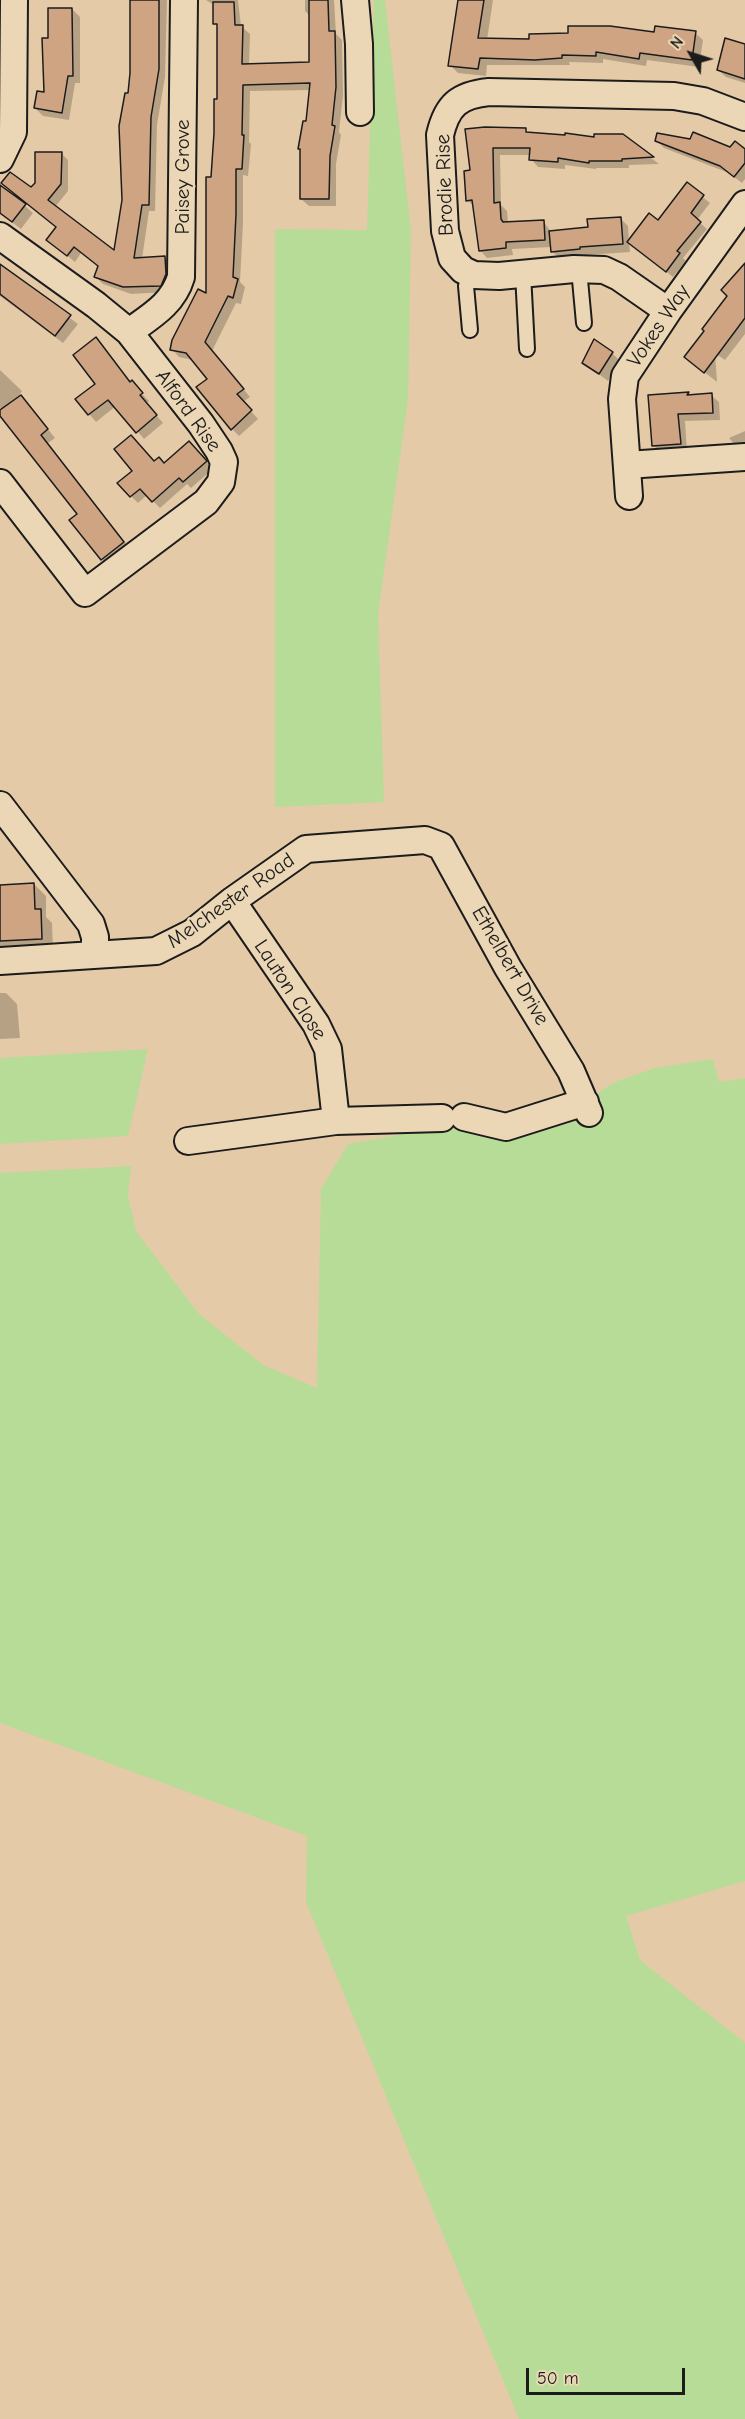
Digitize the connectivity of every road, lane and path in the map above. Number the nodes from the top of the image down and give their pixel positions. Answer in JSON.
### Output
{"nodes":[{"id":1,"x":14,"y":0,"type":"edge"},
{"id":2,"x":184,"y":0,"type":"edge"},
{"id":3,"x":355,"y":0,"type":"edge"},
{"id":4,"x":360,"y":112,"type":"dead end"},
{"id":5,"x":745,"y":117,"type":"edge"},
{"id":6,"x":0,"y":159,"type":"edge"},
{"id":7,"x":745,"y":204,"type":"edge"},
{"id":8,"x":0,"y":236,"type":"edge"},
{"id":9,"x":579,"y":269,"type":"junction"},
{"id":10,"x":469,"y":273,"type":"junction"},
{"id":11,"x":523,"y":274,"type":"junction"},
{"id":12,"x":668,"y":311,"type":"junction"},
{"id":13,"x":584,"y":323,"type":"dead end"},
{"id":14,"x":470,"y":330,"type":"dead end"},
{"id":15,"x":129,"y":332,"type":"junction"},
{"id":16,"x":527,"y":349,"type":"dead end"},
{"id":17,"x":745,"y":457,"type":"edge"},
{"id":18,"x":627,"y":465,"type":"junction"},
{"id":19,"x":0,"y":483,"type":"edge"},
{"id":20,"x":629,"y":496,"type":"dead end"},
{"id":21,"x":0,"y":804,"type":"edge"},
{"id":22,"x":426,"y":840,"type":"joint"},
{"id":23,"x":232,"y":901,"type":"junction"},
{"id":24,"x":95,"y":954,"type":"junction"},
{"id":25,"x":0,"y":961,"type":"edge"},
{"id":26,"x":336,"y":1121,"type":"junction"},
{"id":27,"x":188,"y":1141,"type":"dead end"}],
"edges":[{"from":1,"to":6,"type":"street"},
{"from":2,"to":15,"type":"street","name":"Paisey Grove"},
{"from":3,"to":4,"type":"street"},
{"from":5,"to":10,"type":"street","name":"Brodie Rise"},
{"from":7,"to":12,"type":"street","name":"Vokes Way"},
{"from":8,"to":15,"type":"street","name":"Alford Rise"},
{"from":9,"to":11,"type":"street"},
{"from":9,"to":12,"type":"street"},
{"from":9,"to":13,"type":"lane"},
{"from":10,"to":11,"type":"street"},
{"from":10,"to":14,"type":"lane"},
{"from":11,"to":16,"type":"lane"},
{"from":12,"to":18,"type":"street","name":"Vokes Way"},
{"from":15,"to":19,"type":"street","name":"Alford Rise"},
{"from":17,"to":18,"type":"street"},
{"from":18,"to":20,"type":"street","name":"Vokes Way"},
{"from":21,"to":24,"type":"street"},
{"from":22,"to":23,"type":"street","name":"Melchester Road"},
{"from":22,"to":26,"type":"street","name":"Ethelbert Drive"},
{"from":23,"to":24,"type":"street","name":"Melchester Road"},
{"from":23,"to":26,"type":"street","name":"Lauton Close"},
{"from":24,"to":25,"type":"street","name":"Melchester Road"},
{"from":26,"to":27,"type":"street"}]}
